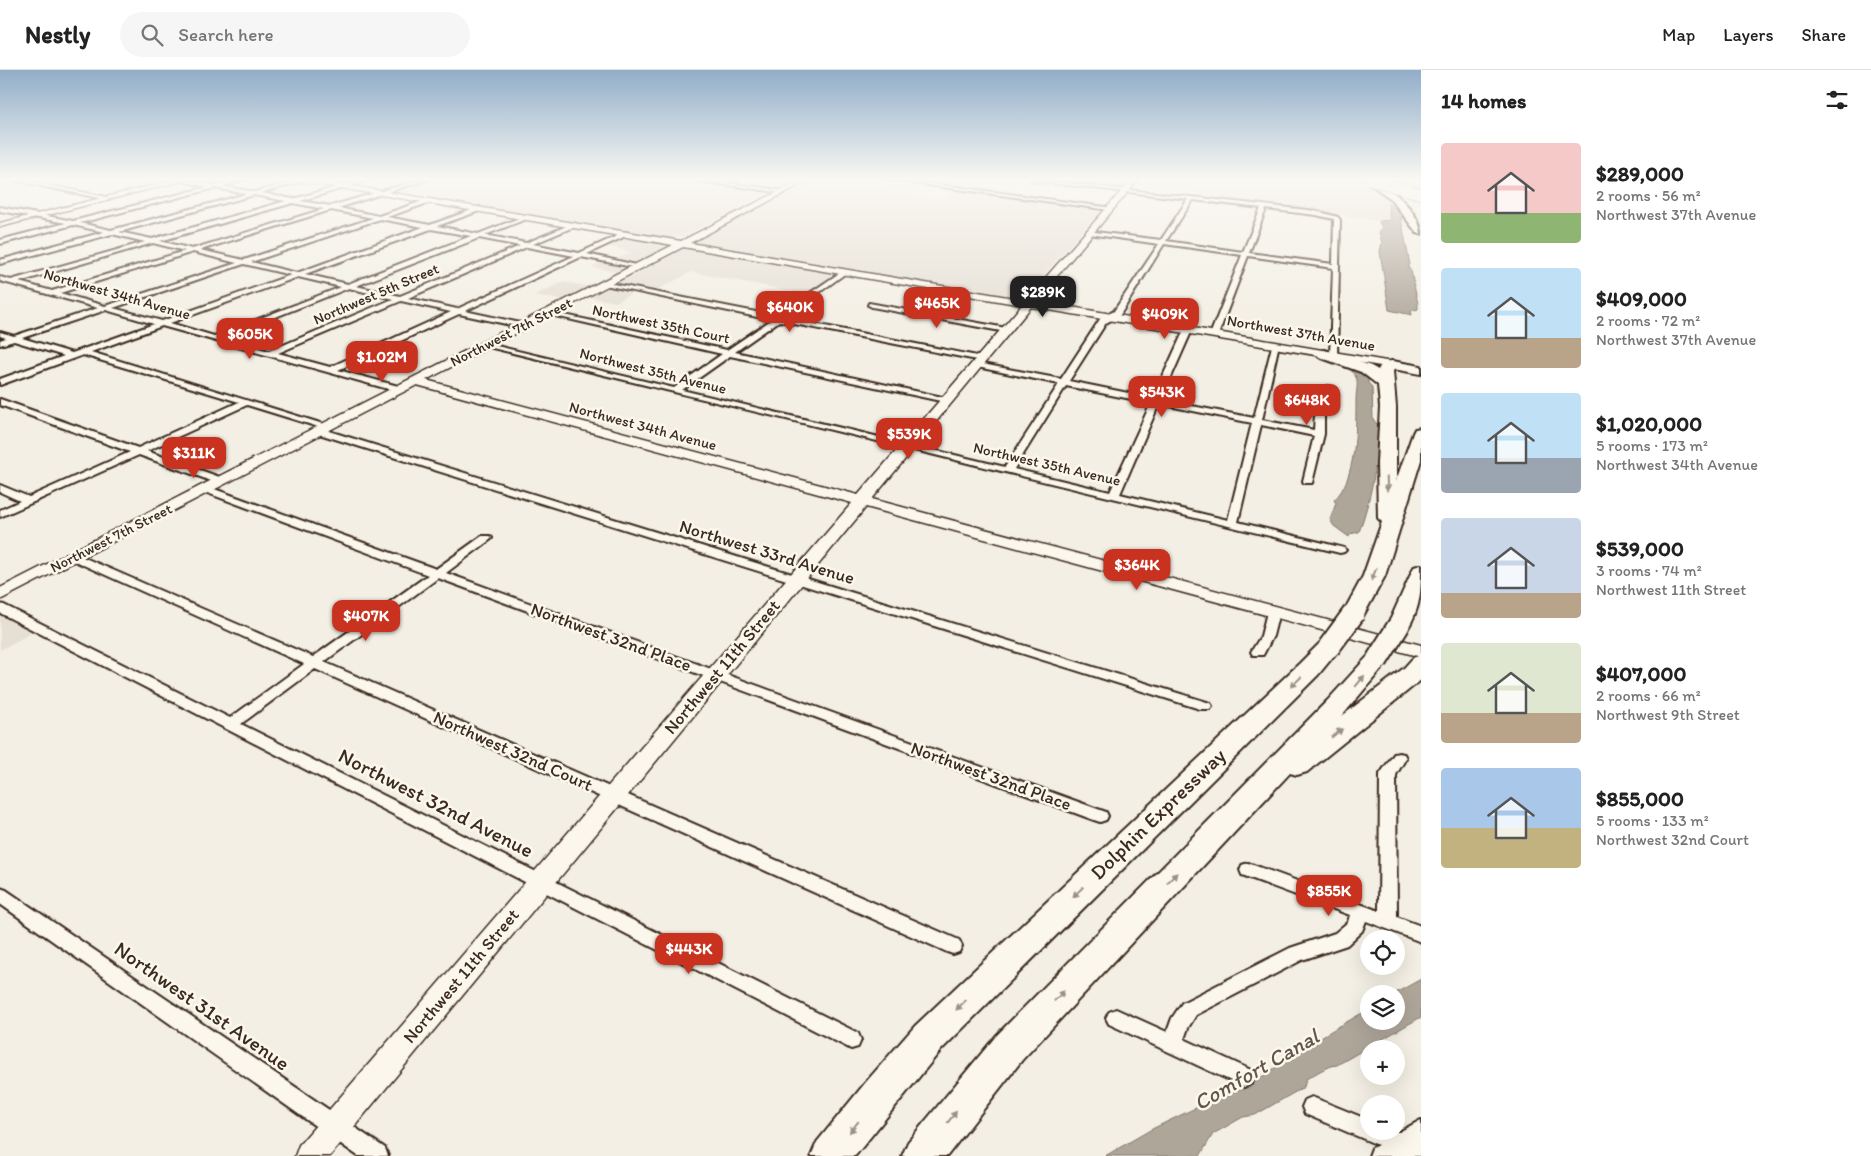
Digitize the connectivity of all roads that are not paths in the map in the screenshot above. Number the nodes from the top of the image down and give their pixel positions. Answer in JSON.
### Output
{"nodes":[{"id":1,"x":47,"y":230,"type":"edge"},
{"id":2,"x":100,"y":230,"type":"edge"},
{"id":3,"x":118,"y":230,"type":"edge"},
{"id":4,"x":189,"y":230,"type":"edge"},
{"id":5,"x":261,"y":230,"type":"edge"},
{"id":6,"x":341,"y":230,"type":"edge"},
{"id":7,"x":422,"y":230,"type":"edge"},
{"id":8,"x":451,"y":230,"type":"edge"},
{"id":9,"x":493,"y":230,"type":"edge"},
{"id":10,"x":563,"y":230,"type":"edge"},
{"id":11,"x":601,"y":230,"type":"edge"},
{"id":12,"x":709,"y":230,"type":"edge"},
{"id":13,"x":1091,"y":230,"type":"edge"},
{"id":14,"x":1170,"y":230,"type":"edge"},
{"id":15,"x":1255,"y":230,"type":"edge"},
{"id":16,"x":1338,"y":230,"type":"edge"},
{"id":17,"x":110,"y":232,"type":"junction"},
{"id":18,"x":1089,"y":232,"type":"junction"},
{"id":19,"x":626,"y":234,"type":"junction"},
{"id":20,"x":479,"y":235,"type":"junction"},
{"id":21,"x":150,"y":241,"type":"junction"},
{"id":22,"x":0,"y":242,"type":"edge"},
{"id":23,"x":1162,"y":242,"type":"junction"},
{"id":24,"x":529,"y":244,"type":"junction"},
{"id":25,"x":681,"y":244,"type":"junction"},
{"id":26,"x":192,"y":251,"type":"junction"},
{"id":27,"x":582,"y":254,"type":"junction"},
{"id":28,"x":1245,"y":254,"type":"junction"},
{"id":29,"x":0,"y":262,"type":"edge"},
{"id":30,"x":243,"y":262,"type":"junction"},
{"id":31,"x":638,"y":266,"type":"junction"},
{"id":32,"x":1337,"y":267,"type":"junction"},
{"id":33,"x":844,"y":272,"type":"junction"},
{"id":34,"x":298,"y":275,"type":"junction"},
{"id":35,"x":0,"y":279,"type":"edge"},
{"id":36,"x":10,"y":282,"type":"junction"},
{"id":37,"x":603,"y":284,"type":"junction"},
{"id":38,"x":348,"y":286,"type":"junction"},
{"id":39,"x":54,"y":293,"type":"junction"},
{"id":40,"x":402,"y":298,"type":"junction"},
{"id":41,"x":1028,"y":303,"type":"junction"},
{"id":42,"x":872,"y":305,"type":"dead end"},
{"id":43,"x":106,"y":308,"type":"junction"},
{"id":44,"x":458,"y":311,"type":"junction"},
{"id":45,"x":550,"y":311,"type":"junction"},
{"id":46,"x":1110,"y":317,"type":"junction"},
{"id":47,"x":779,"y":319,"type":"junction"},
{"id":48,"x":162,"y":324,"type":"junction"},
{"id":49,"x":522,"y":326,"type":"junction"},
{"id":50,"x":1006,"y":330,"type":"junction"},
{"id":51,"x":1188,"y":330,"type":"junction"},
{"id":52,"x":0,"y":334,"type":"edge"},
{"id":53,"x":1214,"y":335,"type":"junction"},
{"id":54,"x":15,"y":338,"type":"junction"},
{"id":55,"x":214,"y":338,"type":"junction"},
{"id":56,"x":0,"y":344,"type":"edge"},
{"id":57,"x":484,"y":345,"type":"junction"},
{"id":58,"x":1276,"y":346,"type":"junction"},
{"id":59,"x":732,"y":351,"type":"junction"},
{"id":60,"x":83,"y":352,"type":"junction"},
{"id":61,"x":271,"y":354,"type":"junction"},
{"id":62,"x":1329,"y":355,"type":"junction"},
{"id":63,"x":73,"y":356,"type":"junction"},
{"id":64,"x":979,"y":362,"type":"junction"},
{"id":65,"x":1392,"y":365,"type":"junction"},
{"id":66,"x":331,"y":370,"type":"junction"},
{"id":67,"x":1421,"y":370,"type":"edge"},
{"id":68,"x":0,"y":382,"type":"edge"},
{"id":69,"x":415,"y":382,"type":"junction"},
{"id":70,"x":1064,"y":382,"type":"junction"},
{"id":71,"x":1385,"y":383,"type":"junction"},
{"id":72,"x":1331,"y":388,"type":"dead end"},
{"id":73,"x":400,"y":389,"type":"junction"},
{"id":74,"x":675,"y":391,"type":"junction"},
{"id":75,"x":949,"y":398,"type":"junction"},
{"id":76,"x":1157,"y":401,"type":"junction"},
{"id":77,"x":0,"y":402,"type":"edge"},
{"id":78,"x":246,"y":402,"type":"junction"},
{"id":79,"x":1257,"y":421,"type":"junction"},
{"id":80,"x":323,"y":429,"type":"junction"},
{"id":81,"x":1421,"y":433,"type":"edge"},
{"id":82,"x":1319,"y":434,"type":"junction"},
{"id":83,"x":908,"y":447,"type":"junction"},
{"id":84,"x":138,"y":451,"type":"junction"},
{"id":85,"x":1008,"y":470,"type":"junction"},
{"id":86,"x":1308,"y":481,"type":"dead end"},
{"id":87,"x":221,"y":482,"type":"junction"},
{"id":88,"x":0,"y":488,"type":"edge"},
{"id":89,"x":206,"y":489,"type":"junction"},
{"id":90,"x":1114,"y":496,"type":"junction"},
{"id":91,"x":29,"y":501,"type":"junction"},
{"id":92,"x":862,"y":501,"type":"junction"},
{"id":93,"x":0,"y":514,"type":"edge"},
{"id":94,"x":1232,"y":524,"type":"junction"},
{"id":95,"x":1388,"y":533,"type":"junction"},
{"id":96,"x":486,"y":538,"type":"dead end"},
{"id":97,"x":1340,"y":550,"type":"dead end"},
{"id":98,"x":74,"y":557,"type":"junction"},
{"id":99,"x":1421,"y":571,"type":"edge"},
{"id":100,"x":437,"y":574,"type":"junction"},
{"id":101,"x":796,"y":580,"type":"junction"},
{"id":102,"x":0,"y":595,"type":"edge"},
{"id":103,"x":0,"y":608,"type":"edge"},
{"id":104,"x":1273,"y":612,"type":"junction"},
{"id":105,"x":1421,"y":651,"type":"edge"},
{"id":106,"x":1258,"y":652,"type":"dead end"},
{"id":107,"x":314,"y":663,"type":"junction"},
{"id":108,"x":1421,"y":663,"type":"edge"},
{"id":109,"x":714,"y":675,"type":"junction"},
{"id":110,"x":1205,"y":706,"type":"dead end"},
{"id":111,"x":231,"y":724,"type":"junction"},
{"id":112,"x":1399,"y":758,"type":"dead end"},
{"id":113,"x":612,"y":796,"type":"junction"},
{"id":114,"x":1100,"y":816,"type":"dead end"},
{"id":115,"x":1230,"y":818,"type":"junction"},
{"id":116,"x":1248,"y":870,"type":"dead end"},
{"id":117,"x":540,"y":881,"type":"junction"},
{"id":118,"x":0,"y":895,"type":"edge"},
{"id":119,"x":1360,"y":911,"type":"junction"},
{"id":120,"x":1388,"y":921,"type":"junction"},
{"id":121,"x":1421,"y":934,"type":"edge"},
{"id":122,"x":952,"y":946,"type":"dead end"},
{"id":123,"x":1116,"y":1018,"type":"dead end"},
{"id":124,"x":851,"y":1040,"type":"dead end"},
{"id":125,"x":1173,"y":1044,"type":"junction"},
{"id":126,"x":1244,"y":1077,"type":"dead end"},
{"id":127,"x":1312,"y":1107,"type":"dead end"},
{"id":128,"x":334,"y":1127,"type":"junction"},
{"id":129,"x":1421,"y":1131,"type":"edge"},
{"id":130,"x":1411,"y":1147,"type":"edge"},
{"id":131,"x":310,"y":1156,"type":"edge"},
{"id":132,"x":377,"y":1156,"type":"edge"},
{"id":133,"x":831,"y":1156,"type":"edge"},
{"id":134,"x":922,"y":1156,"type":"edge"},
{"id":135,"x":1380,"y":1156,"type":"edge"}],
"edges":[{"from":1,"to":22,"type":"street"},
{"from":2,"to":17,"type":"street"},
{"from":3,"to":17,"type":"street"},
{"from":4,"to":21,"type":"street"},
{"from":5,"to":26,"type":"street"},
{"from":6,"to":30,"type":"street"},
{"from":7,"to":34,"type":"street"},
{"from":8,"to":20,"type":"street"},
{"from":9,"to":20,"type":"street"},
{"from":10,"to":24,"type":"street","name":"Northwest 5th Street"},
{"from":11,"to":19,"type":"main road","name":"Northwest 37th Avenue"},
{"from":12,"to":25,"type":"main road","name":"Northwest 7th Street"},
{"from":13,"to":18,"type":"main road","name":"Northwest 11th Street"},
{"from":14,"to":23,"type":"street"},
{"from":15,"to":28,"type":"street"},
{"from":16,"to":32,"type":"street"},
{"from":17,"to":21,"type":"street"},
{"from":17,"to":29,"type":"street"},
{"from":18,"to":23,"type":"street"},
{"from":18,"to":41,"type":"main road","name":"Northwest 11th Street"},
{"from":19,"to":25,"type":"main road","name":"Northwest 37th Avenue"},
{"from":19,"to":27,"type":"street"},
{"from":20,"to":24,"type":"street"},
{"from":20,"to":38,"type":"street"},
{"from":21,"to":26,"type":"street"},
{"from":21,"to":36,"type":"street"},
{"from":23,"to":28,"type":"street"},
{"from":23,"to":46,"type":"street"},
{"from":24,"to":27,"type":"street"},
{"from":24,"to":40,"type":"street","name":"Northwest 5th Street"},
{"from":25,"to":31,"type":"main road","name":"Northwest 7th Street"},
{"from":25,"to":33,"type":"main road","name":"Northwest 37th Avenue"},
{"from":26,"to":30,"type":"street"},
{"from":26,"to":39,"type":"street"},
{"from":27,"to":31,"type":"street"},
{"from":27,"to":44,"type":"street"},
{"from":28,"to":32,"type":"street"},
{"from":28,"to":53,"type":"street"},
{"from":30,"to":34,"type":"street"},
{"from":30,"to":43,"type":"street"},
{"from":31,"to":37,"type":"main road","name":"Northwest 7th Street"},
{"from":32,"to":62,"type":"street"},
{"from":33,"to":41,"type":"main road","name":"Northwest 37th Avenue"},
{"from":33,"to":47,"type":"street"},
{"from":34,"to":38,"type":"street"},
{"from":34,"to":48,"type":"street"},
{"from":35,"to":36,"type":"street","name":"Northwest 34th Avenue"},
{"from":36,"to":39,"type":"street","name":"Northwest 34th Avenue"},
{"from":37,"to":45,"type":"main road","name":"Northwest 7th Street"},
{"from":37,"to":47,"type":"street"},
{"from":38,"to":40,"type":"street"},
{"from":38,"to":55,"type":"street"},
{"from":39,"to":43,"type":"street","name":"Northwest 34th Avenue"},
{"from":40,"to":44,"type":"street"},
{"from":40,"to":61,"type":"street","name":"Northwest 5th Street"},
{"from":41,"to":46,"type":"main road","name":"Northwest 37th Avenue"},
{"from":41,"to":50,"type":"main road","name":"Northwest 11th Street"},
{"from":42,"to":50,"type":"street"},
{"from":43,"to":48,"type":"street","name":"Northwest 34th Avenue"},
{"from":43,"to":54,"type":"street"},
{"from":44,"to":49,"type":"street"},
{"from":44,"to":66,"type":"street"},
{"from":45,"to":49,"type":"main road","name":"Northwest 7th Street"},
{"from":45,"to":59,"type":"street","name":"Northwest 35th Court"},
{"from":46,"to":51,"type":"main road","name":"Northwest 37th Avenue"},
{"from":46,"to":70,"type":"street"},
{"from":47,"to":59,"type":"street"},
{"from":47,"to":64,"type":"street"},
{"from":48,"to":55,"type":"street","name":"Northwest 34th Avenue"},
{"from":48,"to":60,"type":"street"},
{"from":49,"to":57,"type":"main road","name":"Northwest 7th Street"},
{"from":50,"to":64,"type":"main road","name":"Northwest 11th Street"},
{"from":51,"to":53,"type":"main road","name":"Northwest 37th Avenue"},
{"from":51,"to":76,"type":"street"},
{"from":52,"to":54,"type":"street"},
{"from":53,"to":58,"type":"main road","name":"Northwest 37th Avenue"},
{"from":54,"to":56,"type":"street"},
{"from":54,"to":63,"type":"street"},
{"from":55,"to":61,"type":"street","name":"Northwest 34th Avenue"},
{"from":57,"to":69,"type":"main road","name":"Northwest 7th Street"},
{"from":57,"to":74,"type":"street","name":"Northwest 35th Avenue"},
{"from":58,"to":62,"type":"main road","name":"Northwest 37th Avenue"},
{"from":58,"to":79,"type":"street"},
{"from":59,"to":74,"type":"street"},
{"from":59,"to":75,"type":"street","name":"Northwest 35th Court"},
{"from":60,"to":63,"type":"street"},
{"from":60,"to":78,"type":"street","name":"Northwest 33rd Avenue"},
{"from":61,"to":66,"type":"street","name":"Northwest 34th Avenue"},
{"from":62,"to":65,"type":"main road","name":"Northwest 37th Avenue"},
{"from":62,"to":71,"type":"highway"},
{"from":63,"to":68,"type":"street"},
{"from":64,"to":70,"type":"street"},
{"from":64,"to":75,"type":"main road","name":"Northwest 11th Street"},
{"from":65,"to":67,"type":"main road","name":"Northwest 37th Avenue"},
{"from":65,"to":71,"type":"highway"},
{"from":66,"to":73,"type":"street","name":"Northwest 34th Avenue"},
{"from":69,"to":73,"type":"main road","name":"Northwest 7th Street"},
{"from":69,"to":92,"type":"main road","name":"Northwest 34th Avenue"},
{"from":70,"to":76,"type":"street"},
{"from":70,"to":85,"type":"street"},
{"from":71,"to":95,"type":"highway","one_way":true},
{"from":72,"to":82,"type":"street"},
{"from":73,"to":80,"type":"main road","name":"Northwest 7th Street"},
{"from":74,"to":83,"type":"street","name":"Northwest 35th Avenue"},
{"from":75,"to":83,"type":"main road","name":"Northwest 11th Street"},
{"from":76,"to":79,"type":"street"},
{"from":76,"to":90,"type":"street"},
{"from":77,"to":84,"type":"street"},
{"from":78,"to":80,"type":"street","name":"Northwest 33rd Avenue"},
{"from":78,"to":84,"type":"street"},
{"from":79,"to":82,"type":"street"},
{"from":79,"to":94,"type":"street"},
{"from":80,"to":87,"type":"main road","name":"Northwest 7th Street"},
{"from":80,"to":101,"type":"street","name":"Northwest 33rd Avenue"},
{"from":81,"to":95,"type":"highway","name":"Dolphin Expressway"},
{"from":82,"to":86,"type":"street"},
{"from":83,"to":85,"type":"street","name":"Northwest 35th Avenue"},
{"from":83,"to":92,"type":"main road","name":"Northwest 11th Street"},
{"from":84,"to":87,"type":"street"},
{"from":84,"to":91,"type":"street"},
{"from":85,"to":90,"type":"street","name":"Northwest 35th Avenue"},
{"from":87,"to":89,"type":"main road","name":"Northwest 7th Street"},
{"from":88,"to":91,"type":"street"},
{"from":89,"to":98,"type":"main road","name":"Northwest 7th Street"},
{"from":89,"to":100,"type":"street","name":"Northwest 32nd Place"},
{"from":90,"to":94,"type":"street","name":"Northwest 35th Avenue"},
{"from":91,"to":93,"type":"street"},
{"from":92,"to":101,"type":"main road","name":"Northwest 11th Street"},
{"from":92,"to":104,"type":"main road","name":"Northwest 34th Avenue"},
{"from":94,"to":97,"type":"street","name":"Northwest 35th Avenue"},
{"from":95,"to":133,"type":"highway","name":"Dolphin Expressway","one_way":true,"bridge":true},
{"from":96,"to":100,"type":"street"},
{"from":98,"to":102,"type":"main road","name":"Northwest 7th Street"},
{"from":98,"to":107,"type":"street","name":"Northwest 32nd Court"},
{"from":115,"to":99,"type":"highway","one_way":true,"bridge":true},
{"from":100,"to":107,"type":"street"},
{"from":100,"to":109,"type":"street","name":"Northwest 32nd Place"},
{"from":101,"to":109,"type":"main road","name":"Northwest 11th Street"},
{"from":101,"to":110,"type":"street","name":"Northwest 33rd Avenue"},
{"from":103,"to":111,"type":"street","name":"Northwest 32nd Avenue"},
{"from":104,"to":105,"type":"main road","name":"Northwest 34th Avenue"},
{"from":104,"to":106,"type":"street"},
{"from":107,"to":111,"type":"street"},
{"from":107,"to":113,"type":"street","name":"Northwest 32nd Court"},
{"from":115,"to":108,"type":"highway","one_way":true},
{"from":109,"to":113,"type":"main road","name":"Northwest 11th Street"},
{"from":109,"to":114,"type":"street","name":"Northwest 32nd Place"},
{"from":111,"to":117,"type":"street","name":"Northwest 32nd Avenue"},
{"from":112,"to":120,"type":"street"},
{"from":113,"to":117,"type":"main road","name":"Northwest 11th Street"},
{"from":113,"to":122,"type":"street","name":"Northwest 32nd Court"},
{"from":134,"to":115,"type":"highway","one_way":true},
{"from":116,"to":119,"type":"street"},
{"from":117,"to":124,"type":"street","name":"Northwest 32nd Avenue"},
{"from":117,"to":128,"type":"main road","name":"Northwest 11th Street"},
{"from":118,"to":128,"type":"street","name":"Northwest 31st Avenue"},
{"from":119,"to":120,"type":"street"},
{"from":119,"to":125,"type":"street"},
{"from":120,"to":121,"type":"street"},
{"from":123,"to":125,"type":"street"},
{"from":125,"to":126,"type":"street"},
{"from":127,"to":130,"type":"street"},
{"from":128,"to":131,"type":"main road","name":"Northwest 11th Street"},
{"from":128,"to":132,"type":"street","name":"Northwest 31st Avenue"},
{"from":129,"to":130,"type":"street"},
{"from":130,"to":135,"type":"street"}]}
